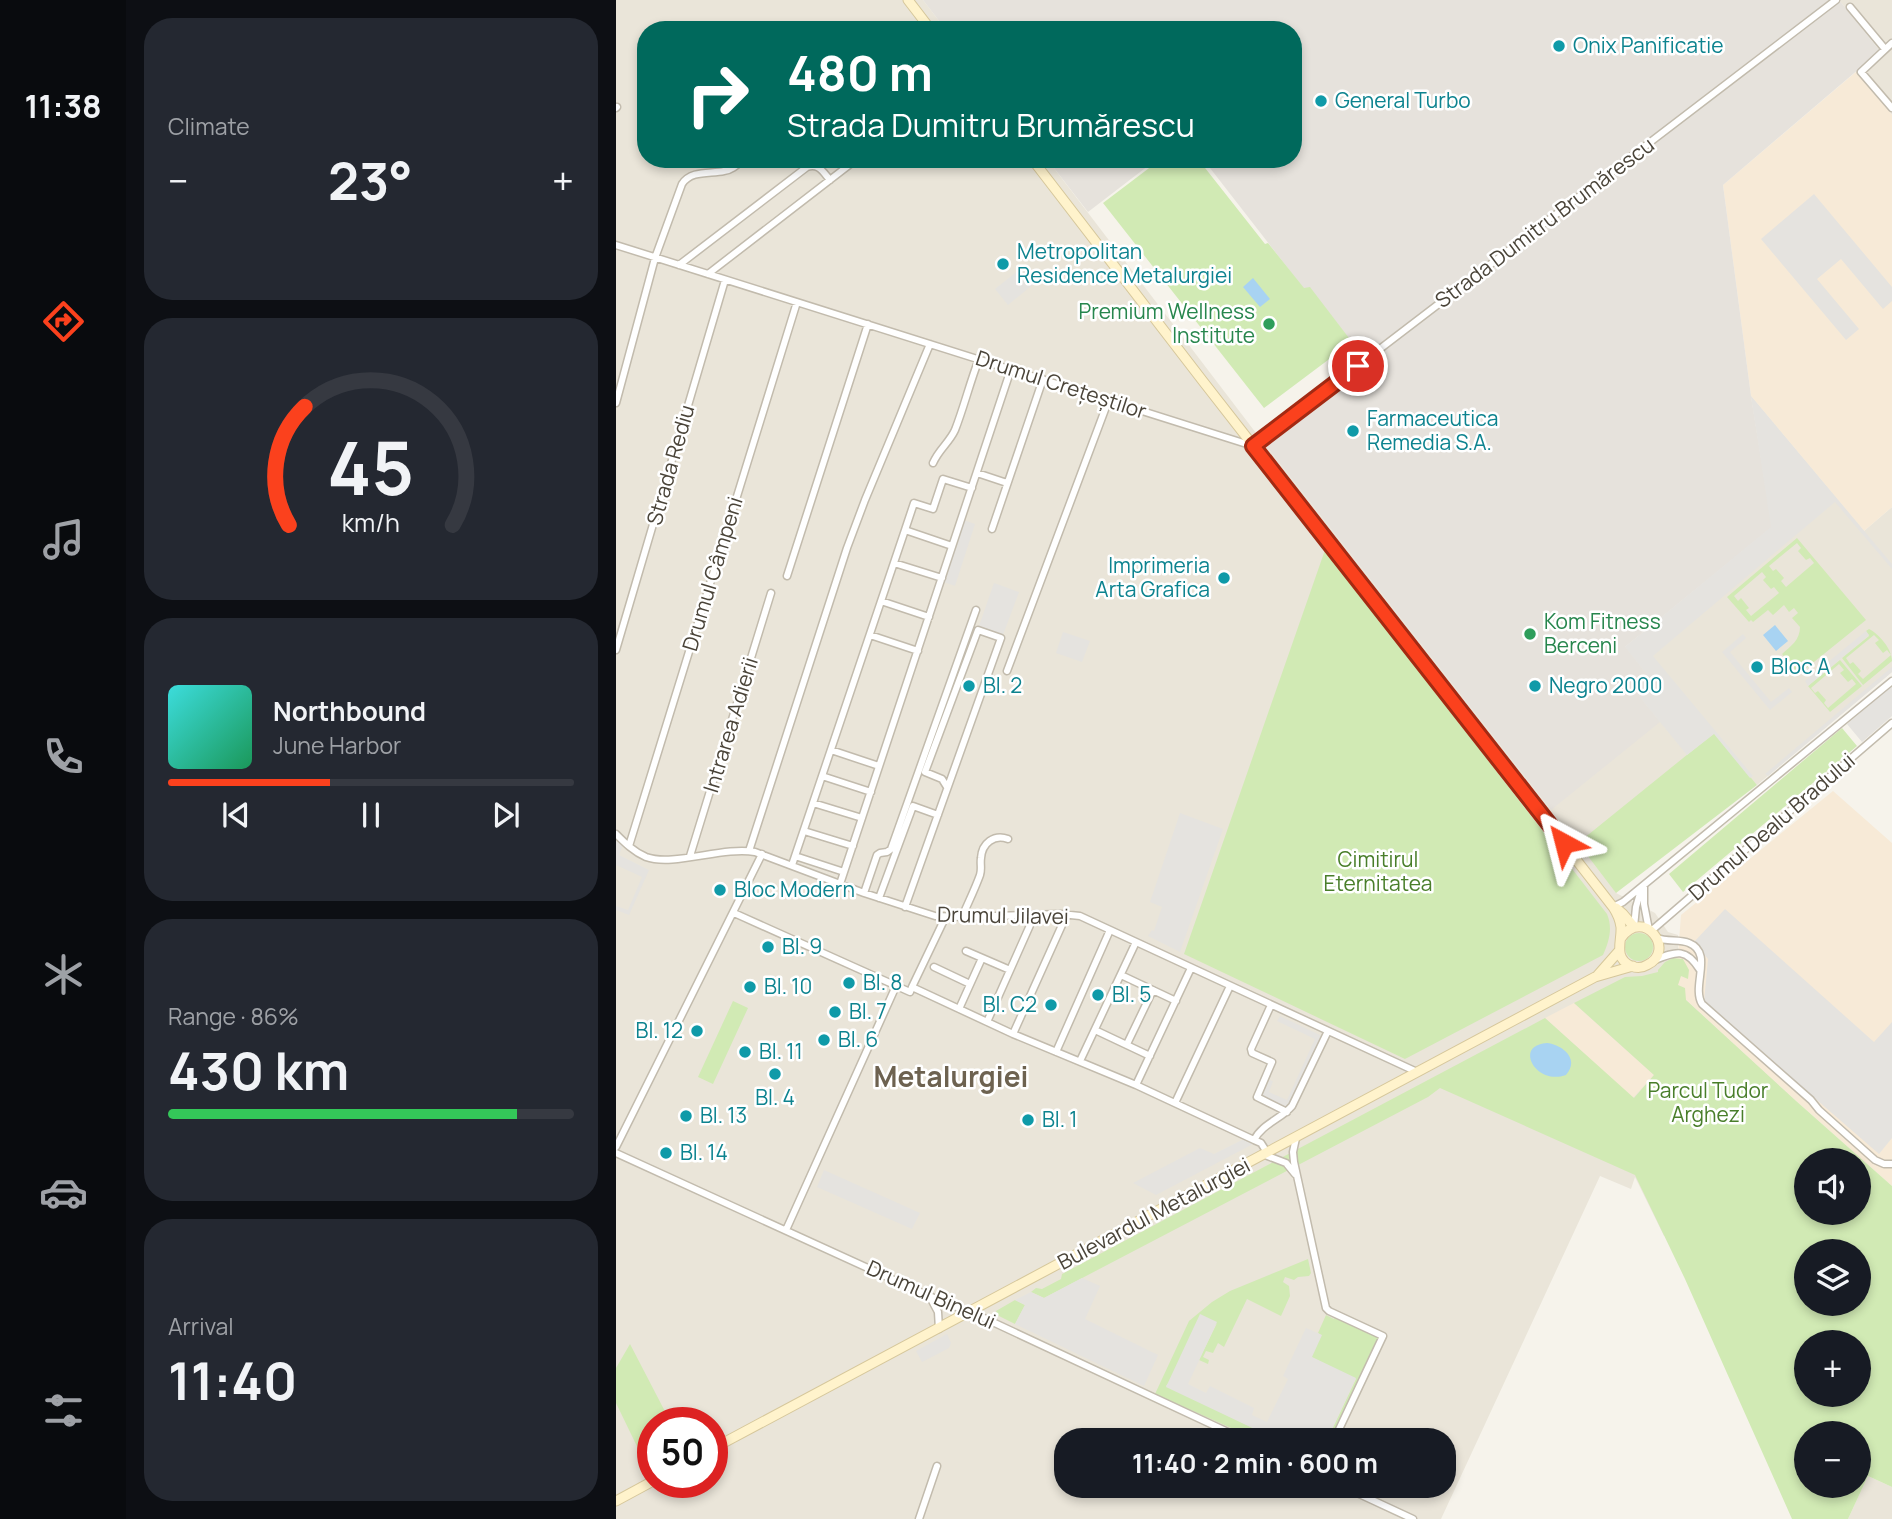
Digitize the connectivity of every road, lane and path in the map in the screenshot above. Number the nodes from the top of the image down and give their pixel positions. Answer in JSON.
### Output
{"nodes":[{"id":1,"x":908,"y":0,"type":"edge"},
{"id":2,"x":1836,"y":0,"type":"edge"},
{"id":3,"x":1850,"y":7,"type":"dead end"},
{"id":4,"x":925,"y":21,"type":"edge"},
{"id":5,"x":1892,"y":43,"type":"edge"},
{"id":6,"x":1885,"y":49,"type":"junction"},
{"id":7,"x":1890,"y":102,"type":"edge"},
{"id":8,"x":732,"y":168,"type":"edge"},
{"id":9,"x":806,"y":168,"type":"edge"},
{"id":10,"x":819,"y":168,"type":"edge"},
{"id":11,"x":845,"y":168,"type":"edge"},
{"id":12,"x":1039,"y":168,"type":"edge"},
{"id":13,"x":830,"y":180,"type":"junction"},
{"id":14,"x":616,"y":245,"type":"edge"},
{"id":15,"x":655,"y":258,"type":"junction"},
{"id":16,"x":679,"y":265,"type":"junction"},
{"id":17,"x":708,"y":274,"type":"junction"},
{"id":18,"x":725,"y":280,"type":"junction"},
{"id":19,"x":797,"y":302,"type":"junction"},
{"id":20,"x":868,"y":324,"type":"junction"},
{"id":21,"x":930,"y":344,"type":"junction"},
{"id":22,"x":979,"y":359,"type":"junction"},
{"id":23,"x":1011,"y":369,"type":"junction"},
{"id":24,"x":1043,"y":379,"type":"junction"},
{"id":25,"x":1109,"y":400,"type":"junction"},
{"id":26,"x":616,"y":403,"type":"edge"},
{"id":27,"x":1253,"y":446,"type":"junction"},
{"id":28,"x":933,"y":463,"type":"dead end"},
{"id":29,"x":977,"y":473,"type":"junction"},
{"id":30,"x":1007,"y":483,"type":"junction"},
{"id":31,"x":971,"y":488,"type":"junction"},
{"id":32,"x":992,"y":529,"type":"dead end"},
{"id":33,"x":905,"y":530,"type":"junction"},
{"id":34,"x":952,"y":546,"type":"junction"},
{"id":35,"x":894,"y":563,"type":"junction"},
{"id":36,"x":787,"y":576,"type":"dead end"},
{"id":37,"x":942,"y":578,"type":"junction"},
{"id":38,"x":771,"y":593,"type":"dead end"},
{"id":39,"x":881,"y":601,"type":"junction"},
{"id":40,"x":976,"y":610,"type":"dead end"},
{"id":41,"x":929,"y":617,"type":"junction"},
{"id":42,"x":870,"y":635,"type":"junction"},
{"id":43,"x":616,"y":650,"type":"edge"},
{"id":44,"x":918,"y":651,"type":"junction"},
{"id":45,"x":1007,"y":671,"type":"dead end"},
{"id":46,"x":1892,"y":681,"type":"edge"},
{"id":47,"x":1892,"y":723,"type":"edge"},
{"id":48,"x":831,"y":750,"type":"junction"},
{"id":49,"x":879,"y":765,"type":"junction"},
{"id":50,"x":822,"y":776,"type":"junction"},
{"id":51,"x":947,"y":787,"type":"junction"},
{"id":52,"x":871,"y":792,"type":"junction"},
{"id":53,"x":813,"y":803,"type":"junction"},
{"id":54,"x":937,"y":815,"type":"junction"},
{"id":55,"x":862,"y":818,"type":"junction"},
{"id":56,"x":804,"y":831,"type":"junction"},
{"id":57,"x":616,"y":834,"type":"edge"},
{"id":58,"x":1008,"y":839,"type":"dead end"},
{"id":59,"x":629,"y":846,"type":"junction"},
{"id":60,"x":852,"y":846,"type":"junction"},
{"id":61,"x":749,"y":851,"type":"junction"},
{"id":62,"x":762,"y":854,"type":"junction"},
{"id":63,"x":690,"y":856,"type":"junction"},
{"id":64,"x":795,"y":856,"type":"junction"},
{"id":65,"x":792,"y":865,"type":"junction"},
{"id":66,"x":844,"y":872,"type":"junction"},
{"id":67,"x":840,"y":884,"type":"junction"},
{"id":68,"x":1644,"y":885,"type":"junction"},
{"id":69,"x":864,"y":893,"type":"junction"},
{"id":70,"x":879,"y":898,"type":"junction"},
{"id":71,"x":905,"y":907,"type":"junction"},
{"id":72,"x":1613,"y":907,"type":"junction"},
{"id":73,"x":734,"y":914,"type":"junction"},
{"id":74,"x":1035,"y":914,"type":"junction"},
{"id":75,"x":1067,"y":914,"type":"junction"},
{"id":76,"x":945,"y":918,"type":"junction"},
{"id":77,"x":962,"y":918,"type":"junction"},
{"id":78,"x":1634,"y":928,"type":"junction"},
{"id":79,"x":1110,"y":930,"type":"junction"},
{"id":80,"x":1652,"y":933,"type":"junction"},
{"id":81,"x":1620,"y":938,"type":"junction"},
{"id":82,"x":1136,"y":942,"type":"junction"},
{"id":83,"x":966,"y":951,"type":"dead end"},
{"id":84,"x":1619,"y":951,"type":"junction"},
{"id":85,"x":982,"y":958,"type":"junction"},
{"id":86,"x":1655,"y":960,"type":"junction"},
{"id":87,"x":934,"y":967,"type":"dead end"},
{"id":88,"x":1633,"y":967,"type":"junction"},
{"id":89,"x":1191,"y":968,"type":"junction"},
{"id":90,"x":1010,"y":970,"type":"junction"},
{"id":91,"x":1700,"y":970,"type":"junction"},
{"id":92,"x":1121,"y":975,"type":"junction"},
{"id":93,"x":1595,"y":977,"type":"junction"},
{"id":94,"x":970,"y":984,"type":"junction"},
{"id":95,"x":896,"y":986,"type":"junction"},
{"id":96,"x":1230,"y":986,"type":"junction"},
{"id":97,"x":912,"y":988,"type":"junction"},
{"id":98,"x":1153,"y":990,"type":"junction"},
{"id":99,"x":1175,"y":1001,"type":"junction"},
{"id":100,"x":1271,"y":1005,"type":"junction"},
{"id":101,"x":959,"y":1009,"type":"junction"},
{"id":102,"x":987,"y":1022,"type":"junction"},
{"id":103,"x":1095,"y":1030,"type":"junction"},
{"id":104,"x":1328,"y":1031,"type":"junction"},
{"id":105,"x":1013,"y":1034,"type":"junction"},
{"id":106,"x":1127,"y":1044,"type":"junction"},
{"id":107,"x":1056,"y":1052,"type":"junction"},
{"id":108,"x":1150,"y":1056,"type":"junction"},
{"id":109,"x":1080,"y":1061,"type":"junction"},
{"id":110,"x":1418,"y":1073,"type":"junction"},
{"id":111,"x":1136,"y":1085,"type":"junction"},
{"id":112,"x":1175,"y":1103,"type":"junction"},
{"id":113,"x":1287,"y":1112,"type":"junction"},
{"id":114,"x":1296,"y":1138,"type":"junction"},
{"id":115,"x":1254,"y":1140,"type":"junction"},
{"id":116,"x":616,"y":1147,"type":"edge"},
{"id":117,"x":616,"y":1153,"type":"edge"},
{"id":118,"x":1266,"y":1154,"type":"junction"},
{"id":119,"x":1892,"y":1164,"type":"edge"},
{"id":120,"x":1296,"y":1176,"type":"junction"},
{"id":121,"x":786,"y":1230,"type":"junction"},
{"id":122,"x":929,"y":1296,"type":"junction"},
{"id":123,"x":970,"y":1312,"type":"junction"},
{"id":124,"x":939,"y":1328,"type":"junction"},
{"id":125,"x":1219,"y":1428,"type":"edge"},
{"id":126,"x":1340,"y":1428,"type":"edge"},
{"id":127,"x":728,"y":1440,"type":"edge"},
{"id":128,"x":937,"y":1466,"type":"dead end"},
{"id":129,"x":637,"y":1490,"type":"edge"},
{"id":130,"x":1368,"y":1498,"type":"edge"},
{"id":131,"x":616,"y":1501,"type":"edge"},
{"id":132,"x":919,"y":1519,"type":"edge"},
{"id":133,"x":1413,"y":1519,"type":"edge"}],
"edges":[{"from":1,"to":4,"type":"main road"},
{"from":2,"to":27,"type":"street","name":"Strada Dumitru Brumărescu"},
{"from":3,"to":6,"type":"street"},
{"from":5,"to":6,"type":"street"},
{"from":6,"to":7,"type":"street"},
{"from":8,"to":15,"type":"street"},
{"from":9,"to":16,"type":"street"},
{"from":10,"to":13,"type":"street"},
{"from":11,"to":13,"type":"street"},
{"from":12,"to":27,"type":"main road"},
{"from":13,"to":17,"type":"street"},
{"from":14,"to":15,"type":"street","name":"Drumul Crețeștilor"},
{"from":15,"to":16,"type":"street","name":"Drumul Crețeștilor"},
{"from":15,"to":26,"type":"street"},
{"from":16,"to":17,"type":"street","name":"Drumul Crețeștilor"},
{"from":17,"to":18,"type":"street","name":"Drumul Crețeștilor"},
{"from":18,"to":19,"type":"street","name":"Drumul Crețeștilor"},
{"from":18,"to":43,"type":"street","name":"Strada Rediu"},
{"from":19,"to":20,"type":"street","name":"Drumul Crețeștilor"},
{"from":19,"to":59,"type":"street","name":"Drumul Câmpeni"},
{"from":20,"to":21,"type":"street","name":"Drumul Crețeștilor"},
{"from":20,"to":36,"type":"street"},
{"from":21,"to":22,"type":"street","name":"Drumul Crețeștilor"},
{"from":21,"to":61,"type":"street"},
{"from":22,"to":23,"type":"street","name":"Drumul Crețeștilor"},
{"from":22,"to":28,"type":"street"},
{"from":23,"to":24,"type":"street","name":"Drumul Crețeștilor"},
{"from":23,"to":29,"type":"street"},
{"from":24,"to":25,"type":"street","name":"Drumul Crețeștilor"},
{"from":24,"to":30,"type":"street"},
{"from":25,"to":27,"type":"street","name":"Drumul Crețeștilor"},
{"from":25,"to":45,"type":"street"},
{"from":27,"to":72,"type":"main road"},
{"from":29,"to":30,"type":"street"},
{"from":29,"to":31,"type":"street"},
{"from":30,"to":32,"type":"street"},
{"from":31,"to":33,"type":"street"},
{"from":31,"to":34,"type":"street"},
{"from":33,"to":34,"type":"street"},
{"from":33,"to":35,"type":"street"},
{"from":34,"to":37,"type":"street"},
{"from":35,"to":37,"type":"street"},
{"from":35,"to":39,"type":"street"},
{"from":37,"to":41,"type":"street"},
{"from":38,"to":63,"type":"street","name":"Intrarea Adierii"},
{"from":39,"to":41,"type":"street"},
{"from":39,"to":42,"type":"street"},
{"from":40,"to":69,"type":"street"},
{"from":41,"to":44,"type":"street"},
{"from":42,"to":44,"type":"street"},
{"from":42,"to":48,"type":"street"},
{"from":44,"to":49,"type":"street"},
{"from":46,"to":68,"type":"street"},
{"from":47,"to":80,"type":"street","name":"Drumul Dealu Bradului"},
{"from":48,"to":49,"type":"street"},
{"from":48,"to":50,"type":"street"},
{"from":49,"to":52,"type":"street"},
{"from":50,"to":52,"type":"street"},
{"from":50,"to":53,"type":"street"},
{"from":51,"to":51,"type":"street"},
{"from":51,"to":54,"type":"street"},
{"from":52,"to":55,"type":"street"},
{"from":53,"to":55,"type":"street"},
{"from":53,"to":56,"type":"street"},
{"from":54,"to":70,"type":"street"},
{"from":54,"to":71,"type":"street"},
{"from":55,"to":60,"type":"street"},
{"from":56,"to":60,"type":"street"},
{"from":56,"to":64,"type":"street"},
{"from":57,"to":59,"type":"street","name":"Drumul Jilavei"},
{"from":58,"to":77,"type":"street"},
{"from":59,"to":63,"type":"street","name":"Drumul Jilavei"},
{"from":60,"to":66,"type":"street"},
{"from":61,"to":62,"type":"street","name":"Drumul Jilavei"},
{"from":61,"to":63,"type":"street","name":"Drumul Jilavei"},
{"from":62,"to":65,"type":"street","name":"Drumul Jilavei"},
{"from":62,"to":73,"type":"street"},
{"from":64,"to":65,"type":"street"},
{"from":64,"to":66,"type":"street"},
{"from":65,"to":67,"type":"street","name":"Drumul Jilavei"},
{"from":66,"to":67,"type":"street"},
{"from":67,"to":69,"type":"street","name":"Drumul Jilavei"},
{"from":68,"to":72,"type":"street"},
{"from":68,"to":78,"type":"street"},
{"from":68,"to":80,"type":"street"},
{"from":69,"to":70,"type":"street","name":"Drumul Jilavei"},
{"from":70,"to":71,"type":"street","name":"Drumul Jilavei"},
{"from":71,"to":76,"type":"street","name":"Drumul Jilavei"},
{"from":72,"to":78,"type":"main road"},
{"from":72,"to":81,"type":"main road"},
{"from":73,"to":95,"type":"street"},
{"from":73,"to":116,"type":"street"},
{"from":74,"to":75,"type":"street","name":"Drumul Jilavei"},
{"from":74,"to":77,"type":"street","name":"Drumul Jilavei"},
{"from":74,"to":90,"type":"street"},
{"from":75,"to":79,"type":"street","name":"Drumul Jilavei"},
{"from":75,"to":105,"type":"street"},
{"from":76,"to":77,"type":"street","name":"Drumul Jilavei"},
{"from":76,"to":97,"type":"street"},
{"from":78,"to":80,"type":"main road"},
{"from":78,"to":81,"type":"main road"},
{"from":79,"to":82,"type":"street","name":"Drumul Jilavei"},
{"from":79,"to":107,"type":"street"},
{"from":80,"to":86,"type":"main road"},
{"from":80,"to":91,"type":"street"},
{"from":81,"to":84,"type":"main road"},
{"from":82,"to":89,"type":"street","name":"Drumul Jilavei"},
{"from":82,"to":92,"type":"street"},
{"from":83,"to":85,"type":"street"},
{"from":84,"to":88,"type":"main road"},
{"from":84,"to":93,"type":"main road","name":"Bulevardul Metalurgiei"},
{"from":85,"to":90,"type":"street"},
{"from":85,"to":94,"type":"street"},
{"from":86,"to":88,"type":"main road"},
{"from":86,"to":91,"type":"street"},
{"from":87,"to":94,"type":"street"},
{"from":88,"to":93,"type":"main road","name":"Bulevardul Metalurgiei"},
{"from":89,"to":96,"type":"street","name":"Drumul Jilavei"},
{"from":89,"to":99,"type":"street"},
{"from":90,"to":102,"type":"street"},
{"from":91,"to":119,"type":"street"},
{"from":92,"to":98,"type":"street"},
{"from":92,"to":103,"type":"street"},
{"from":93,"to":110,"type":"main road","name":"Bulevardul Metalurgiei"},
{"from":94,"to":101,"type":"street"},
{"from":95,"to":97,"type":"street"},
{"from":95,"to":121,"type":"street"},
{"from":96,"to":100,"type":"street","name":"Drumul Jilavei"},
{"from":96,"to":112,"type":"street"},
{"from":97,"to":101,"type":"street"},
{"from":98,"to":99,"type":"street"},
{"from":98,"to":106,"type":"street"},
{"from":99,"to":108,"type":"street"},
{"from":100,"to":104,"type":"street","name":"Drumul Jilavei"},
{"from":100,"to":113,"type":"street"},
{"from":101,"to":102,"type":"street"},
{"from":102,"to":105,"type":"street"},
{"from":103,"to":106,"type":"street"},
{"from":103,"to":109,"type":"street"},
{"from":104,"to":110,"type":"street","name":"Drumul Jilavei"},
{"from":104,"to":113,"type":"street"},
{"from":105,"to":107,"type":"street"},
{"from":106,"to":108,"type":"street"},
{"from":107,"to":109,"type":"street"},
{"from":108,"to":111,"type":"street"},
{"from":109,"to":111,"type":"street"},
{"from":110,"to":114,"type":"main road","name":"Bulevardul Metalurgiei"},
{"from":111,"to":112,"type":"street"},
{"from":112,"to":115,"type":"street"},
{"from":113,"to":115,"type":"street"},
{"from":114,"to":118,"type":"main road","name":"Bulevardul Metalurgiei"},
{"from":114,"to":120,"type":"street"},
{"from":115,"to":118,"type":"street"},
{"from":117,"to":121,"type":"street","name":"Drumul Binelui"},
{"from":118,"to":120,"type":"street"},
{"from":118,"to":123,"type":"main road","name":"Bulevardul Metalurgiei"},
{"from":120,"to":126,"type":"street"},
{"from":121,"to":122,"type":"street","name":"Drumul Binelui"},
{"from":122,"to":123,"type":"street","name":"Drumul Binelui"},
{"from":122,"to":124,"type":"street"},
{"from":123,"to":124,"type":"main road","name":"Bulevardul Metalurgiei"},
{"from":123,"to":125,"type":"street","name":"Drumul Binelui"},
{"from":124,"to":127,"type":"main road","name":"Bulevardul Metalurgiei"},
{"from":128,"to":132,"type":"street"},
{"from":129,"to":131,"type":"main road"},
{"from":130,"to":133,"type":"street"}]}
